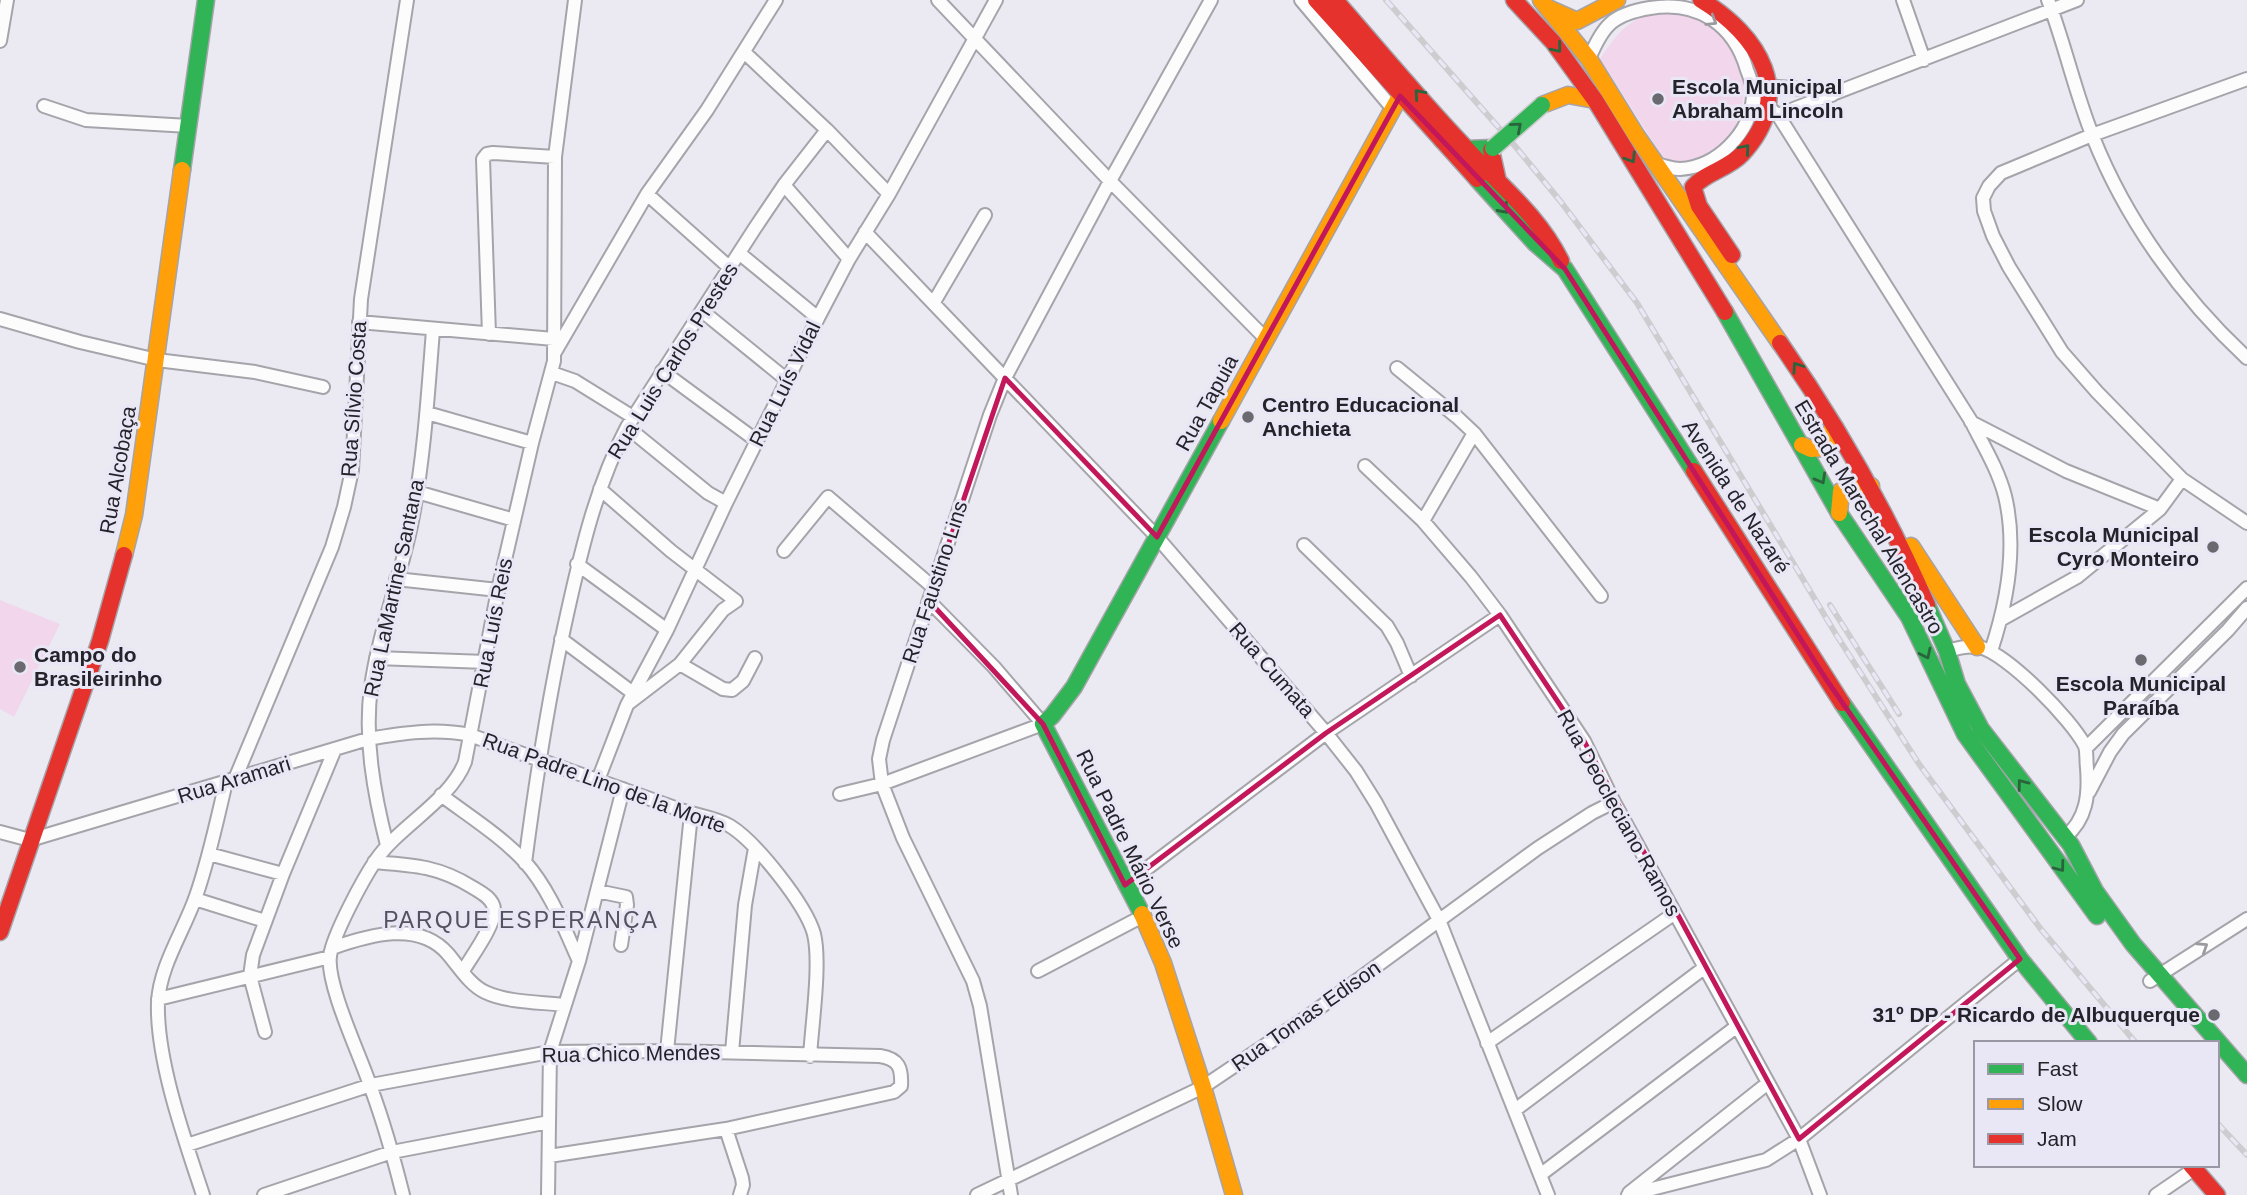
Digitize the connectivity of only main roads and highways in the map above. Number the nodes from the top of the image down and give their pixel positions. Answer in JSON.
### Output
{"nodes":[{"id":1,"x":206,"y":0,"type":"edge"},
{"id":2,"x":1316,"y":0,"type":"edge"},
{"id":3,"x":1335,"y":0,"type":"edge"},
{"id":4,"x":1514,"y":0,"type":"edge"},
{"id":5,"x":1618,"y":0,"type":"edge"},
{"id":6,"x":1693,"y":2,"type":"edge"},
{"id":7,"x":1545,"y":4,"type":"edge"},
{"id":8,"x":1595,"y":100,"type":"junction"},
{"id":9,"x":1397,"y":103,"type":"junction"},
{"id":10,"x":1442,"y":140,"type":"junction"},
{"id":11,"x":1466,"y":149,"type":"junction"},
{"id":12,"x":1492,"y":149,"type":"junction"},
{"id":13,"x":1498,"y":181,"type":"junction"},
{"id":14,"x":1564,"y":269,"type":"junction"},
{"id":15,"x":1782,"y":344,"type":"junction"},
{"id":16,"x":1833,"y":425,"type":"junction"},
{"id":17,"x":1802,"y":445,"type":"junction"},
{"id":18,"x":1871,"y":486,"type":"junction"},
{"id":19,"x":1839,"y":513,"type":"junction"},
{"id":20,"x":1888,"y":517,"type":"junction"},
{"id":21,"x":1984,"y":649,"type":"road end"},
{"id":22,"x":1043,"y":724,"type":"joint"},
{"id":23,"x":2065,"y":837,"type":"junction"},
{"id":24,"x":2039,"y":839,"type":"junction"},
{"id":25,"x":0,"y":932,"type":"edge"},
{"id":26,"x":2154,"y":979,"type":"junction"},
{"id":27,"x":2087,"y":1041,"type":"edge"},
{"id":28,"x":2203,"y":1041,"type":"edge"},
{"id":29,"x":2214,"y":1041,"type":"edge"},
{"id":30,"x":2219,"y":1046,"type":"edge"},
{"id":31,"x":2219,"y":1059,"type":"edge"},
{"id":32,"x":2247,"y":1075,"type":"edge"},
{"id":33,"x":2247,"y":1090,"type":"edge"},
{"id":34,"x":2193,"y":1167,"type":"edge"},
{"id":35,"x":1234,"y":1195,"type":"edge"},
{"id":36,"x":2217,"y":1195,"type":"edge"}],
"edges":[{"from":1,"to":25,"type":"main road","name":"Rua Alcobaça"},
{"from":2,"to":9,"type":"main road","name":"Avenida de Nazaré"},
{"from":11,"to":3,"type":"main road","one_way":true},
{"from":4,"to":8,"type":"main road","name":"Estrada Marechal Alencastro","one_way":true},
{"from":5,"to":7,"type":"main road"},
{"from":15,"to":6,"type":"main road","name":"Estrada Marechal Alencastro","one_way":true},
{"from":7,"to":15,"type":"main road","name":"Estrada Marechal Alencastro"},
{"from":12,"to":8,"type":"main road","one_way":true,"bridge":true},
{"from":8,"to":17,"type":"main road","name":"Estrada Marechal Alencastro","one_way":true},
{"from":9,"to":10,"type":"main road","name":"Avenida de Nazaré"},
{"from":9,"to":22,"type":"main road","name":"Rua Tapuia"},
{"from":10,"to":11,"type":"main road"},
{"from":10,"to":14,"type":"main road","name":"Avenida de Nazaré","one_way":true},
{"from":11,"to":12,"type":"main road"},
{"from":11,"to":13,"type":"main road"},
{"from":12,"to":13,"type":"main road"},
{"from":13,"to":14,"type":"main road"},
{"from":14,"to":27,"type":"main road","name":"Avenida de Nazaré"},
{"from":16,"to":15,"type":"main road","name":"Estrada Marechal Alencastro","one_way":true},
{"from":16,"to":17,"type":"main road"},
{"from":16,"to":18,"type":"main road","name":"Estrada Marechal Alencastro"},
{"from":17,"to":19,"type":"main road","name":"Estrada Marechal Alencastro","one_way":true},
{"from":18,"to":19,"type":"main road"},
{"from":18,"to":20,"type":"main road","name":"Estrada Marechal Alencastro"},
{"from":19,"to":24,"type":"main road","name":"Estrada Marechal Alencastro","one_way":true},
{"from":20,"to":21,"type":"main road"},
{"from":23,"to":20,"type":"main road","name":"Estrada Marechal Alencastro","one_way":true},
{"from":22,"to":35,"type":"main road","name":"Rua Padre Mário Verse"},
{"from":23,"to":24,"type":"main road"},
{"from":23,"to":26,"type":"main road","name":"Estrada Marechal Alencastro"},
{"from":24,"to":26,"type":"main road","name":"Estrada Marechal Alencastro","one_way":true},
{"from":26,"to":28,"type":"main road","name":"Estrada Marechal Alencastro"},
{"from":26,"to":29,"type":"main road","name":"Estrada Marechal Alencastro"},
{"from":30,"to":32,"type":"main road","name":"Estrada Marechal Alencastro"},
{"from":31,"to":33,"type":"main road"},
{"from":34,"to":36,"type":"main road"}]}
